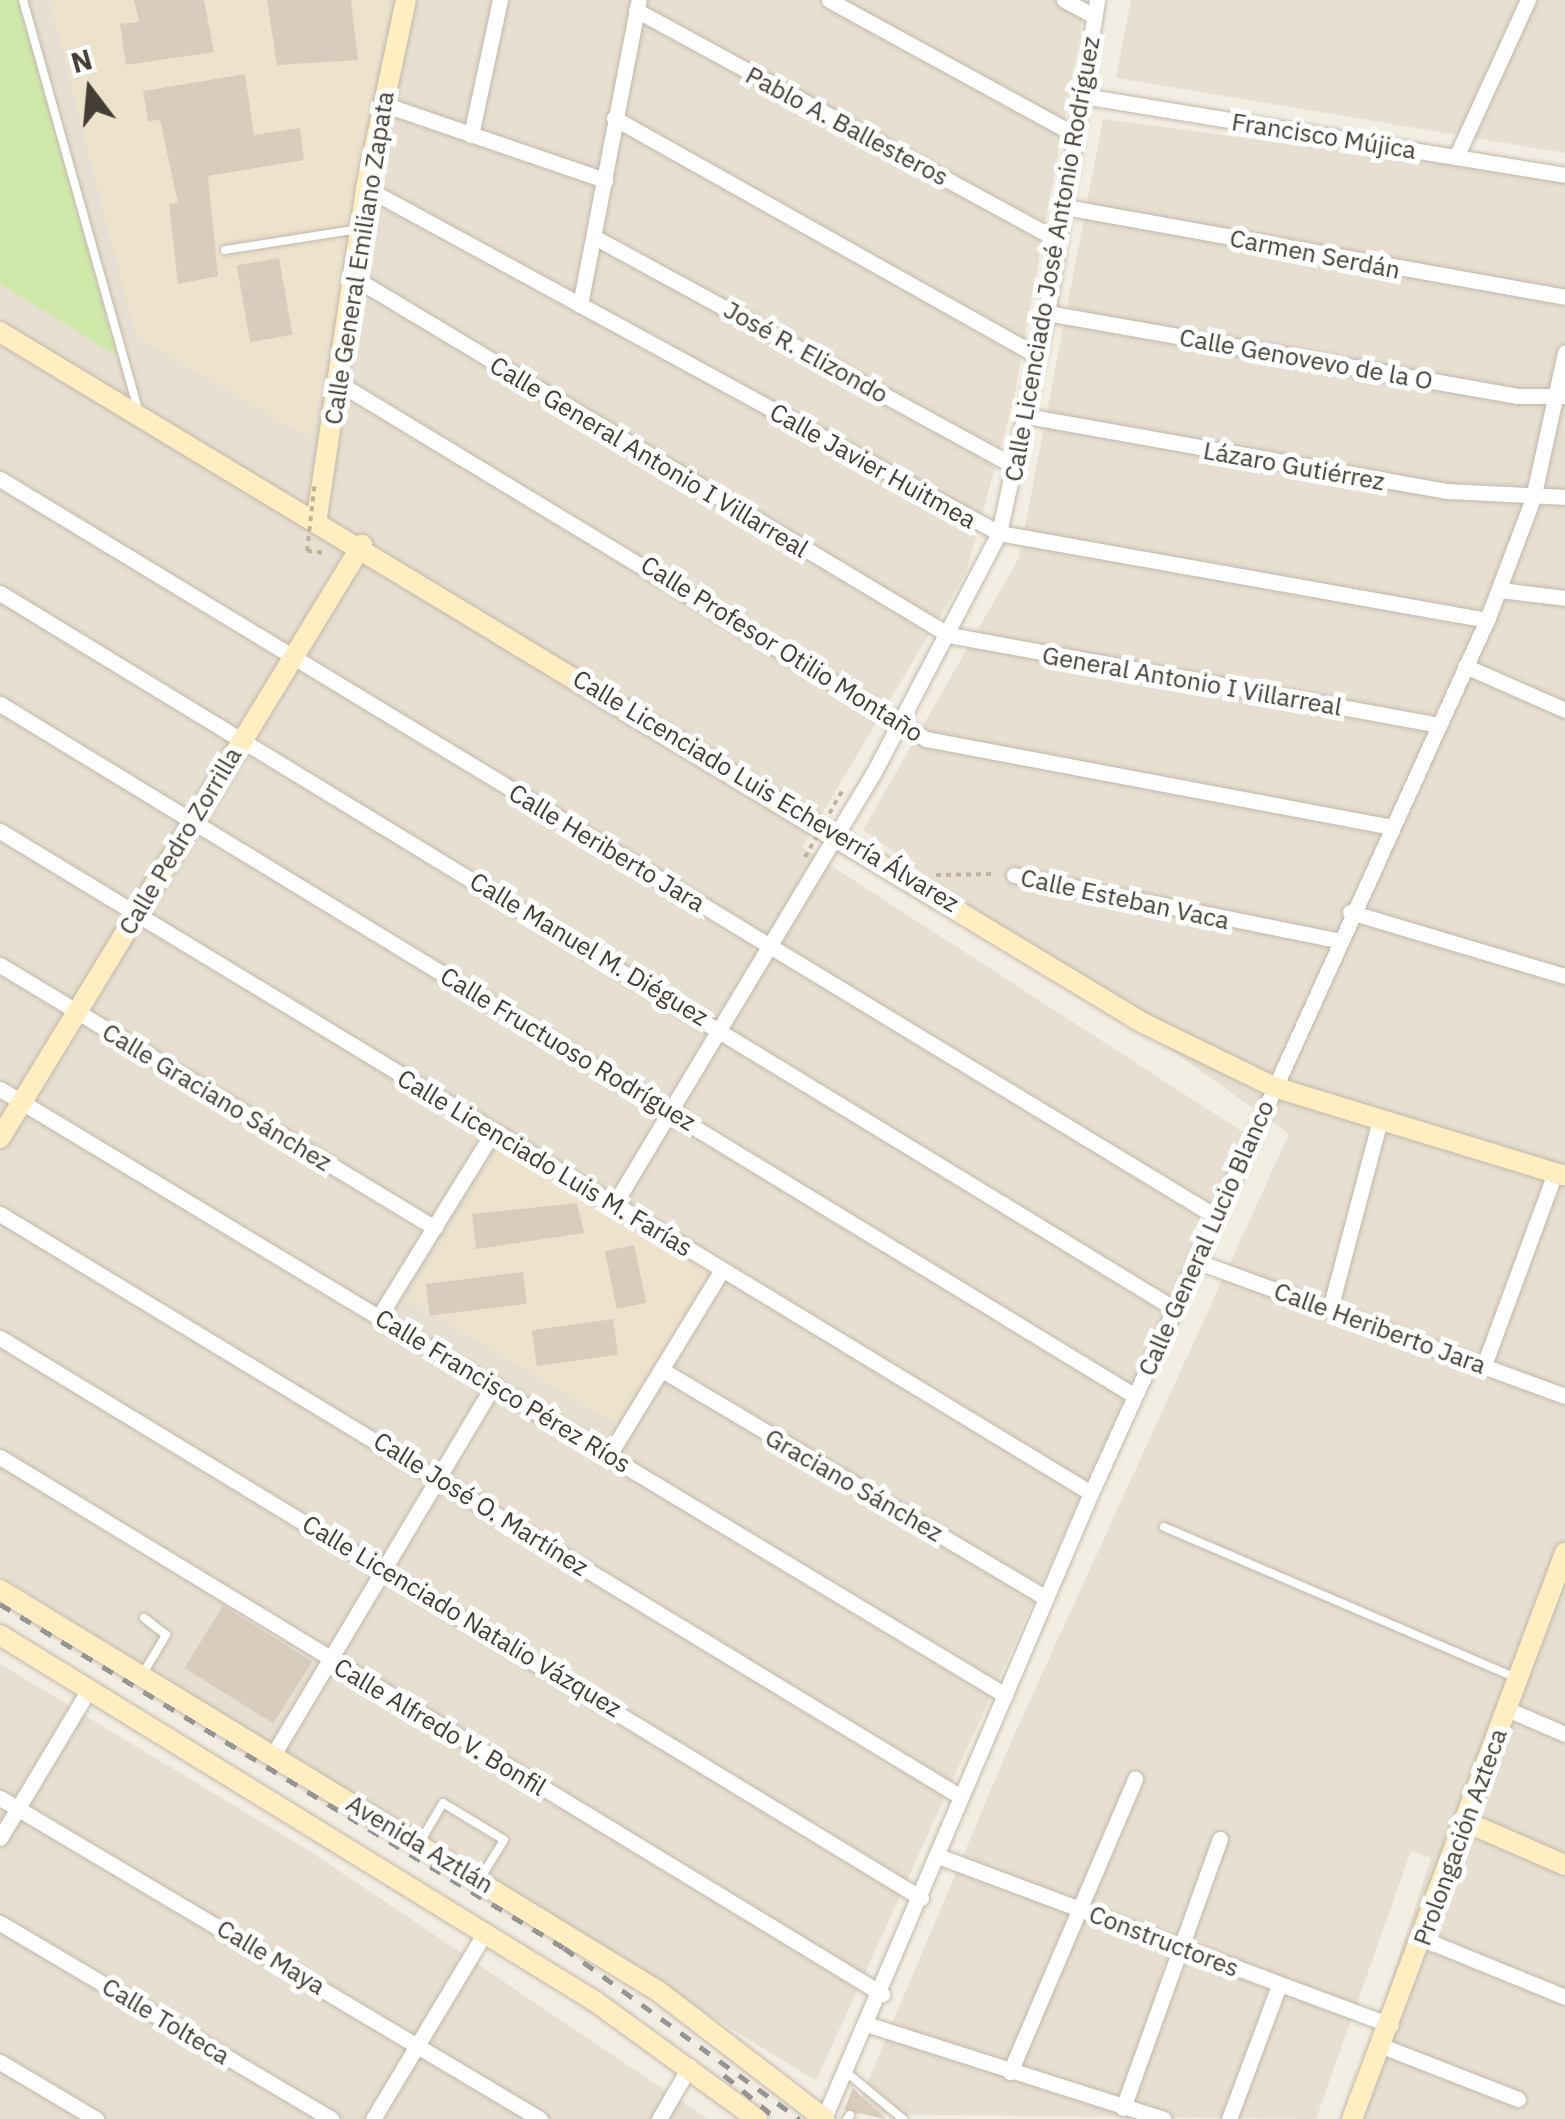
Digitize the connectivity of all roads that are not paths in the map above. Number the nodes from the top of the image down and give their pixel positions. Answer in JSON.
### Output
{"nodes":[{"id":1,"x":23,"y":0,"type":"edge"},
{"id":2,"x":406,"y":0,"type":"edge"},
{"id":3,"x":500,"y":0,"type":"edge"},
{"id":4,"x":829,"y":0,"type":"edge"},
{"id":5,"x":1064,"y":0,"type":"edge"},
{"id":6,"x":1528,"y":0,"type":"edge"},
{"id":7,"x":638,"y":5,"type":"edge"},
{"id":8,"x":1096,"y":8,"type":"edge"},
{"id":9,"x":1082,"y":96,"type":"junction"},
{"id":10,"x":383,"y":104,"type":"junction"},
{"id":11,"x":614,"y":118,"type":"junction"},
{"id":12,"x":471,"y":135,"type":"junction"},
{"id":13,"x":1076,"y":136,"type":"junction"},
{"id":14,"x":1456,"y":158,"type":"junction"},
{"id":15,"x":1565,"y":175,"type":"edge"},
{"id":16,"x":605,"y":180,"type":"junction"},
{"id":17,"x":366,"y":188,"type":"junction"},
{"id":18,"x":1065,"y":207,"type":"junction"},
{"id":19,"x":359,"y":229,"type":"junction"},
{"id":20,"x":596,"y":238,"type":"junction"},
{"id":21,"x":1059,"y":241,"type":"junction"},
{"id":22,"x":225,"y":250,"type":"dead end"},
{"id":23,"x":351,"y":276,"type":"junction"},
{"id":24,"x":1565,"y":297,"type":"edge"},
{"id":25,"x":580,"y":305,"type":"junction"},
{"id":26,"x":1047,"y":313,"type":"junction"},
{"id":27,"x":0,"y":332,"type":"edge"},
{"id":28,"x":1565,"y":352,"type":"edge"},
{"id":29,"x":1038,"y":356,"type":"junction"},
{"id":30,"x":338,"y":382,"type":"junction"},
{"id":31,"x":1559,"y":396,"type":"edge"},
{"id":32,"x":1026,"y":416,"type":"junction"},
{"id":33,"x":140,"y":417,"type":"junction"},
{"id":34,"x":1016,"y":467,"type":"junction"},
{"id":35,"x":0,"y":480,"type":"edge"},
{"id":36,"x":1565,"y":497,"type":"edge"},
{"id":37,"x":1533,"y":498,"type":"junction"},
{"id":38,"x":316,"y":517,"type":"junction"},
{"id":39,"x":999,"y":533,"type":"junction"},
{"id":40,"x":362,"y":545,"type":"junction"},
{"id":41,"x":1500,"y":590,"type":"junction"},
{"id":42,"x":0,"y":593,"type":"edge"},
{"id":43,"x":1565,"y":598,"type":"edge"},
{"id":44,"x":1487,"y":620,"type":"junction"},
{"id":45,"x":949,"y":635,"type":"junction"},
{"id":46,"x":294,"y":657,"type":"junction"},
{"id":47,"x":1465,"y":666,"type":"junction"},
{"id":48,"x":0,"y":704,"type":"edge"},
{"id":49,"x":1565,"y":710,"type":"edge"},
{"id":50,"x":1436,"y":724,"type":"junction"},
{"id":51,"x":900,"y":726,"type":"junction"},
{"id":52,"x":242,"y":739,"type":"junction"},
{"id":53,"x":192,"y":820,"type":"junction"},
{"id":54,"x":1388,"y":826,"type":"junction"},
{"id":55,"x":0,"y":831,"type":"edge"},
{"id":56,"x":836,"y":834,"type":"junction"},
{"id":57,"x":1014,"y":875,"type":"road end"},
{"id":58,"x":1350,"y":912,"type":"junction"},
{"id":59,"x":135,"y":914,"type":"junction"},
{"id":60,"x":1337,"y":940,"type":"junction"},
{"id":61,"x":768,"y":946,"type":"junction"},
{"id":62,"x":0,"y":965,"type":"edge"},
{"id":63,"x":1565,"y":976,"type":"edge"},
{"id":64,"x":77,"y":1011,"type":"junction"},
{"id":65,"x":718,"y":1027,"type":"junction"},
{"id":66,"x":1274,"y":1087,"type":"junction"},
{"id":67,"x":0,"y":1089,"type":"edge"},
{"id":68,"x":21,"y":1102,"type":"junction"},
{"id":69,"x":668,"y":1110,"type":"junction"},
{"id":70,"x":1380,"y":1123,"type":"junction"},
{"id":71,"x":493,"y":1132,"type":"junction"},
{"id":72,"x":0,"y":1138,"type":"edge"},
{"id":73,"x":1560,"y":1175,"type":"edge"},
{"id":74,"x":615,"y":1202,"type":"junction"},
{"id":75,"x":0,"y":1214,"type":"edge"},
{"id":76,"x":1215,"y":1216,"type":"junction"},
{"id":77,"x":434,"y":1228,"type":"junction"},
{"id":78,"x":1196,"y":1260,"type":"junction"},
{"id":79,"x":722,"y":1270,"type":"junction"},
{"id":80,"x":1175,"y":1309,"type":"junction"},
{"id":81,"x":1330,"y":1309,"type":"junction"},
{"id":82,"x":380,"y":1315,"type":"junction"},
{"id":83,"x":0,"y":1338,"type":"edge"},
{"id":84,"x":1484,"y":1365,"type":"junction"},
{"id":85,"x":662,"y":1370,"type":"junction"},
{"id":86,"x":494,"y":1384,"type":"junction"},
{"id":87,"x":1135,"y":1396,"type":"junction"},
{"id":88,"x":1565,"y":1396,"type":"edge"},
{"id":89,"x":608,"y":1455,"type":"junction"},
{"id":90,"x":0,"y":1456,"type":"edge"},
{"id":91,"x":440,"y":1478,"type":"junction"},
{"id":92,"x":1091,"y":1494,"type":"junction"},
{"id":93,"x":1164,"y":1527,"type":"dead end"},
{"id":94,"x":1565,"y":1553,"type":"edge"},
{"id":95,"x":388,"y":1569,"type":"junction"},
{"id":96,"x":0,"y":1590,"type":"edge"},
{"id":97,"x":1557,"y":1597,"type":"edge"},
{"id":98,"x":1046,"y":1598,"type":"junction"},
{"id":99,"x":144,"y":1618,"type":"dead end"},
{"id":100,"x":0,"y":1635,"type":"edge"},
{"id":101,"x":330,"y":1662,"type":"junction"},
{"id":102,"x":142,"y":1675,"type":"junction"},
{"id":103,"x":1518,"y":1680,"type":"junction"},
{"id":104,"x":89,"y":1689,"type":"junction"},
{"id":105,"x":1005,"y":1695,"type":"junction"},
{"id":106,"x":1507,"y":1709,"type":"junction"},
{"id":107,"x":1565,"y":1734,"type":"edge"},
{"id":108,"x":273,"y":1755,"type":"junction"},
{"id":109,"x":1136,"y":1779,"type":"dead end"},
{"id":110,"x":961,"y":1796,"type":"junction"},
{"id":111,"x":0,"y":1798,"type":"edge"},
{"id":112,"x":18,"y":1808,"type":"junction"},
{"id":113,"x":1466,"y":1822,"type":"junction"},
{"id":114,"x":0,"y":1838,"type":"edge"},
{"id":115,"x":1220,"y":1839,"type":"dead end"},
{"id":116,"x":420,"y":1842,"type":"junction"},
{"id":117,"x":938,"y":1856,"type":"junction"},
{"id":118,"x":1565,"y":1865,"type":"edge"},
{"id":119,"x":480,"y":1879,"type":"junction"},
{"id":120,"x":921,"y":1898,"type":"junction"},
{"id":121,"x":1080,"y":1908,"type":"junction"},
{"id":122,"x":0,"y":1923,"type":"edge"},
{"id":123,"x":484,"y":1934,"type":"junction"},
{"id":124,"x":1423,"y":1939,"type":"junction"},
{"id":125,"x":1178,"y":1946,"type":"junction"},
{"id":126,"x":1279,"y":1986,"type":"junction"},
{"id":127,"x":882,"y":1994,"type":"junction"},
{"id":128,"x":1565,"y":1997,"type":"edge"},
{"id":129,"x":1390,"y":2024,"type":"junction"},
{"id":130,"x":869,"y":2025,"type":"junction"},
{"id":131,"x":418,"y":2044,"type":"junction"},
{"id":132,"x":1382,"y":2046,"type":"junction"},
{"id":133,"x":0,"y":2062,"type":"edge"},
{"id":134,"x":690,"y":2066,"type":"junction"},
{"id":135,"x":846,"y":2072,"type":"junction"},
{"id":136,"x":1010,"y":2072,"type":"junction"},
{"id":137,"x":870,"y":2089,"type":"junction"},
{"id":138,"x":863,"y":2098,"type":"dead end"},
{"id":139,"x":1518,"y":2099,"type":"dead end"},
{"id":140,"x":1123,"y":2108,"type":"junction"},
{"id":141,"x":825,"y":2118,"type":"edge"},
{"id":142,"x":96,"y":2119,"type":"edge"},
{"id":143,"x":331,"y":2119,"type":"edge"},
{"id":144,"x":374,"y":2119,"type":"edge"},
{"id":145,"x":540,"y":2119,"type":"edge"},
{"id":146,"x":660,"y":2119,"type":"edge"},
{"id":147,"x":757,"y":2119,"type":"edge"},
{"id":148,"x":904,"y":2119,"type":"edge"},
{"id":149,"x":1163,"y":2119,"type":"edge"},
{"id":150,"x":1229,"y":2119,"type":"edge"},
{"id":151,"x":1352,"y":2119,"type":"edge"}],
"edges":[{"from":1,"to":33,"type":"lane"},
{"from":2,"to":10,"type":"street","name":"Calle General Emiliano Zapata"},
{"from":3,"to":12,"type":"street"},
{"from":4,"to":13,"type":"street"},
{"from":5,"to":8,"type":"street"},
{"from":6,"to":14,"type":"street"},
{"from":7,"to":11,"type":"street"},
{"from":7,"to":21,"type":"street","name":"Pablo A. Ballesteros"},
{"from":8,"to":9,"type":"street","name":"Calle Licenciado José Antonio Rodríguez"},
{"from":9,"to":13,"type":"street","name":"Calle Licenciado José Antonio Rodríguez"},
{"from":9,"to":14,"type":"street","name":"Francisco Mújica"},
{"from":10,"to":12,"type":"street"},
{"from":10,"to":17,"type":"street","name":"Calle General Emiliano Zapata"},
{"from":11,"to":16,"type":"street"},
{"from":11,"to":29,"type":"street"},
{"from":12,"to":16,"type":"street"},
{"from":13,"to":18,"type":"street","name":"Calle Licenciado José Antonio Rodríguez"},
{"from":14,"to":15,"type":"street","name":"Francisco Mújica"},
{"from":16,"to":20,"type":"street"},
{"from":17,"to":19,"type":"street","name":"Calle General Emiliano Zapata"},
{"from":17,"to":25,"type":"street","name":"Calle Javier Huitmea"},
{"from":18,"to":21,"type":"street","name":"Calle Licenciado José Antonio Rodríguez"},
{"from":18,"to":24,"type":"street","name":"Carmen Serdán"},
{"from":19,"to":22,"type":"lane"},
{"from":19,"to":23,"type":"street","name":"Calle General Emiliano Zapata"},
{"from":20,"to":25,"type":"street"},
{"from":20,"to":34,"type":"street","name":"José R. Elizondo"},
{"from":21,"to":26,"type":"street","name":"Calle Licenciado José Antonio Rodríguez"},
{"from":23,"to":30,"type":"street","name":"Calle General Emiliano Zapata"},
{"from":23,"to":45,"type":"street","name":"Calle General Antonio I Villarreal"},
{"from":25,"to":39,"type":"street","name":"Calle Javier Huitmea"},
{"from":26,"to":29,"type":"street","name":"Calle Licenciado José Antonio Rodríguez"},
{"from":26,"to":31,"type":"street","name":"Calle Genovevo de la O"},
{"from":27,"to":33,"type":"street","name":"Calle Licenciado Luis Echeverría Álvarez"},
{"from":28,"to":31,"type":"street","name":"Calle General Lucio Blanco"},
{"from":29,"to":32,"type":"street","name":"Calle Licenciado José Antonio Rodríguez"},
{"from":30,"to":38,"type":"street","name":"Calle General Emiliano Zapata"},
{"from":30,"to":51,"type":"street","name":"Calle Profesor Otilio Montaño"},
{"from":31,"to":37,"type":"street","name":"Calle General Lucio Blanco"},
{"from":32,"to":34,"type":"street","name":"Calle Licenciado José Antonio Rodríguez"},
{"from":32,"to":37,"type":"street","name":"Lázaro Gutiérrez"},
{"from":33,"to":38,"type":"street","name":"Calle Licenciado Luis Echeverría Álvarez"},
{"from":34,"to":39,"type":"street","name":"Calle Licenciado José Antonio Rodríguez"},
{"from":35,"to":46,"type":"street","name":"Calle Heriberto Jara"},
{"from":36,"to":37,"type":"street","name":"Lázaro Gutiérrez"},
{"from":37,"to":41,"type":"street","name":"Calle General Lucio Blanco"},
{"from":38,"to":40,"type":"street","name":"Calle Licenciado Luis Echeverría Álvarez"},
{"from":39,"to":44,"type":"street","name":"Calle Javier Huitmea"},
{"from":39,"to":45,"type":"street","name":"Calle Licenciado José Antonio Rodríguez"},
{"from":40,"to":46,"type":"street","name":"Calle Pedro Zorrilla"},
{"from":40,"to":56,"type":"street","name":"Calle Licenciado Luis Echeverría Álvarez"},
{"from":41,"to":43,"type":"street"},
{"from":41,"to":44,"type":"street","name":"Calle General Lucio Blanco"},
{"from":42,"to":52,"type":"street","name":"Calle Manuel M. Diéguez"},
{"from":44,"to":47,"type":"street","name":"Calle General Lucio Blanco"},
{"from":45,"to":50,"type":"street","name":"General Antonio I Villarreal"},
{"from":45,"to":51,"type":"street","name":"Calle Licenciado José Antonio Rodríguez"},
{"from":46,"to":52,"type":"street","name":"Calle Pedro Zorrilla"},
{"from":46,"to":61,"type":"street","name":"Calle Heriberto Jara"},
{"from":47,"to":49,"type":"street"},
{"from":47,"to":50,"type":"street","name":"Calle General Lucio Blanco"},
{"from":48,"to":53,"type":"street","name":"Calle Fructuoso Rodríguez"},
{"from":50,"to":54,"type":"street","name":"Calle General Lucio Blanco"},
{"from":51,"to":54,"type":"street","name":"Calle Profesor Otilio Montaño"},
{"from":51,"to":56,"type":"street","name":"Calle Licenciado José Antonio Rodríguez"},
{"from":52,"to":53,"type":"street","name":"Calle Pedro Zorrilla"},
{"from":52,"to":65,"type":"street","name":"Calle Manuel M. Diéguez"},
{"from":53,"to":59,"type":"street","name":"Calle Pedro Zorrilla"},
{"from":53,"to":69,"type":"street","name":"Calle Fructuoso Rodríguez"},
{"from":54,"to":58,"type":"street","name":"Calle General Lucio Blanco"},
{"from":55,"to":59,"type":"street","name":"Calle Licenciado Luis M. Farías"},
{"from":56,"to":61,"type":"street","name":"Calle Licenciado José Antonio Rodríguez"},
{"from":56,"to":66,"type":"street","name":"Calle Licenciado Luis Echeverría Álvarez"},
{"from":57,"to":60,"type":"street","name":"Calle Esteban Vaca"},
{"from":58,"to":60,"type":"street","name":"Calle General Lucio Blanco"},
{"from":58,"to":63,"type":"street"},
{"from":59,"to":64,"type":"street","name":"Calle Pedro Zorrilla"},
{"from":59,"to":71,"type":"street","name":"Calle Licenciado Luis M. Farías"},
{"from":60,"to":66,"type":"street","name":"Calle General Lucio Blanco"},
{"from":61,"to":65,"type":"street","name":"Calle Licenciado José Antonio Rodríguez"},
{"from":61,"to":76,"type":"street","name":"Calle Heriberto Jara"},
{"from":62,"to":64,"type":"street","name":"Calle Graciano Sánchez"},
{"from":64,"to":68,"type":"street","name":"Calle Pedro Zorrilla"},
{"from":64,"to":77,"type":"street","name":"Calle Graciano Sánchez"},
{"from":65,"to":69,"type":"street","name":"Calle Licenciado José Antonio Rodríguez"},
{"from":65,"to":80,"type":"street","name":"Calle Manuel M. Diéguez"},
{"from":66,"to":70,"type":"street","name":"Calle Licenciado Luis Echeverría Álvarez"},
{"from":66,"to":76,"type":"street","name":"Calle General Lucio Blanco"},
{"from":67,"to":68,"type":"street","name":"Calle Francisco Pérez Ríos"},
{"from":68,"to":72,"type":"street","name":"Calle Pedro Zorrilla"},
{"from":68,"to":82,"type":"street","name":"Calle Francisco Pérez Ríos"},
{"from":69,"to":74,"type":"street","name":"Calle Licenciado José Antonio Rodríguez"},
{"from":69,"to":87,"type":"street","name":"Calle Fructuoso Rodríguez"},
{"from":70,"to":73,"type":"street","name":"Calle Licenciado Luis Echeverría Álvarez"},
{"from":70,"to":81,"type":"street"},
{"from":71,"to":74,"type":"street","name":"Calle Licenciado Luis M. Farías"},
{"from":71,"to":77,"type":"street"},
{"from":73,"to":84,"type":"street"},
{"from":74,"to":79,"type":"street","name":"Calle Licenciado Luis M. Farías"},
{"from":75,"to":91,"type":"street","name":"Calle José O. Martínez"},
{"from":76,"to":78,"type":"street","name":"Calle General Lucio Blanco"},
{"from":77,"to":82,"type":"street"},
{"from":78,"to":80,"type":"street","name":"Calle General Lucio Blanco"},
{"from":78,"to":81,"type":"street","name":"Calle Heriberto Jara"},
{"from":79,"to":85,"type":"street"},
{"from":79,"to":92,"type":"street","name":"Calle Licenciado Luis M. Farías"},
{"from":80,"to":87,"type":"street","name":"Calle General Lucio Blanco"},
{"from":81,"to":84,"type":"street","name":"Calle Heriberto Jara"},
{"from":82,"to":86,"type":"street","name":"Calle Francisco Pérez Ríos"},
{"from":83,"to":95,"type":"street","name":"Calle Licenciado Natalio Vázquez"},
{"from":84,"to":88,"type":"street","name":"Calle Heriberto Jara"},
{"from":85,"to":89,"type":"street"},
{"from":85,"to":98,"type":"street","name":"Graciano Sánchez"},
{"from":86,"to":89,"type":"street","name":"Calle Francisco Pérez Ríos"},
{"from":86,"to":91,"type":"street"},
{"from":87,"to":92,"type":"street","name":"Calle General Lucio Blanco"},
{"from":89,"to":105,"type":"street","name":"Calle Francisco Pérez Ríos"},
{"from":90,"to":101,"type":"street","name":"Calle Alfredo V. Bonfil"},
{"from":91,"to":95,"type":"street"},
{"from":91,"to":110,"type":"street","name":"Calle José O. Martínez"},
{"from":92,"to":98,"type":"street","name":"Calle General Lucio Blanco"},
{"from":93,"to":103,"type":"lane"},
{"from":94,"to":97,"type":"street","name":"Prolongación Azteca"},
{"from":95,"to":101,"type":"street"},
{"from":95,"to":120,"type":"street","name":"Calle Licenciado Natalio Vázquez"},
{"from":96,"to":102,"type":"street","name":"Avenida Aztlán"},
{"from":97,"to":103,"type":"street","name":"Prolongación Azteca"},
{"from":98,"to":105,"type":"street","name":"Calle General Lucio Blanco"},
{"from":99,"to":102,"type":"lane"},
{"from":100,"to":104,"type":"street","name":"Avenida Aztlán"},
{"from":101,"to":108,"type":"street"},
{"from":101,"to":127,"type":"street","name":"Calle Alfredo V. Bonfil"},
{"from":102,"to":108,"type":"street","name":"Avenida Aztlán"},
{"from":103,"to":106,"type":"street","name":"Prolongación Azteca"},
{"from":104,"to":112,"type":"street"},
{"from":104,"to":123,"type":"street","name":"Avenida Aztlán"},
{"from":105,"to":110,"type":"street","name":"Calle General Lucio Blanco"},
{"from":106,"to":107,"type":"street"},
{"from":106,"to":113,"type":"street","name":"Prolongación Azteca"},
{"from":108,"to":116,"type":"street","name":"Avenida Aztlán"},
{"from":109,"to":121,"type":"street"},
{"from":110,"to":117,"type":"street","name":"Calle General Lucio Blanco"},
{"from":111,"to":112,"type":"street","name":"Calle Maya"},
{"from":112,"to":114,"type":"street"},
{"from":112,"to":131,"type":"street","name":"Calle Maya"},
{"from":113,"to":118,"type":"street"},
{"from":113,"to":124,"type":"street","name":"Prolongación Azteca"},
{"from":115,"to":125,"type":"street"},
{"from":116,"to":119,"type":"street","name":"Avenida Aztlán"},
{"from":116,"to":119,"type":"lane"},
{"from":117,"to":120,"type":"street","name":"Calle General Lucio Blanco"},
{"from":117,"to":121,"type":"street","name":"Constructores"},
{"from":119,"to":141,"type":"street","name":"Avenida Aztlán"},
{"from":120,"to":127,"type":"street","name":"Calle General Lucio Blanco"},
{"from":121,"to":125,"type":"street","name":"Constructores"},
{"from":121,"to":136,"type":"street"},
{"from":122,"to":143,"type":"street","name":"Calle Tolteca"},
{"from":123,"to":131,"type":"street"},
{"from":123,"to":134,"type":"street","name":"Avenida Aztlán"},
{"from":124,"to":128,"type":"street"},
{"from":124,"to":129,"type":"street","name":"Prolongación Azteca"},
{"from":125,"to":126,"type":"street","name":"Constructores"},
{"from":125,"to":140,"type":"street"},
{"from":126,"to":129,"type":"street","name":"Constructores"},
{"from":126,"to":150,"type":"street"},
{"from":127,"to":130,"type":"street","name":"Calle General Lucio Blanco"},
{"from":129,"to":132,"type":"street","name":"Prolongación Azteca"},
{"from":130,"to":135,"type":"street","name":"Calle General Lucio Blanco"},
{"from":130,"to":136,"type":"street"},
{"from":131,"to":144,"type":"street"},
{"from":131,"to":145,"type":"street","name":"Calle Maya"},
{"from":132,"to":139,"type":"street"},
{"from":132,"to":151,"type":"street","name":"Prolongación Azteca"},
{"from":133,"to":142,"type":"street"},
{"from":134,"to":146,"type":"street"},
{"from":134,"to":147,"type":"street","name":"Avenida Aztlán"},
{"from":135,"to":137,"type":"lane"},
{"from":135,"to":141,"type":"street","name":"Calle General Lucio Blanco"},
{"from":136,"to":140,"type":"street"},
{"from":137,"to":138,"type":"lane"},
{"from":137,"to":148,"type":"lane"},
{"from":140,"to":149,"type":"street"}]}
